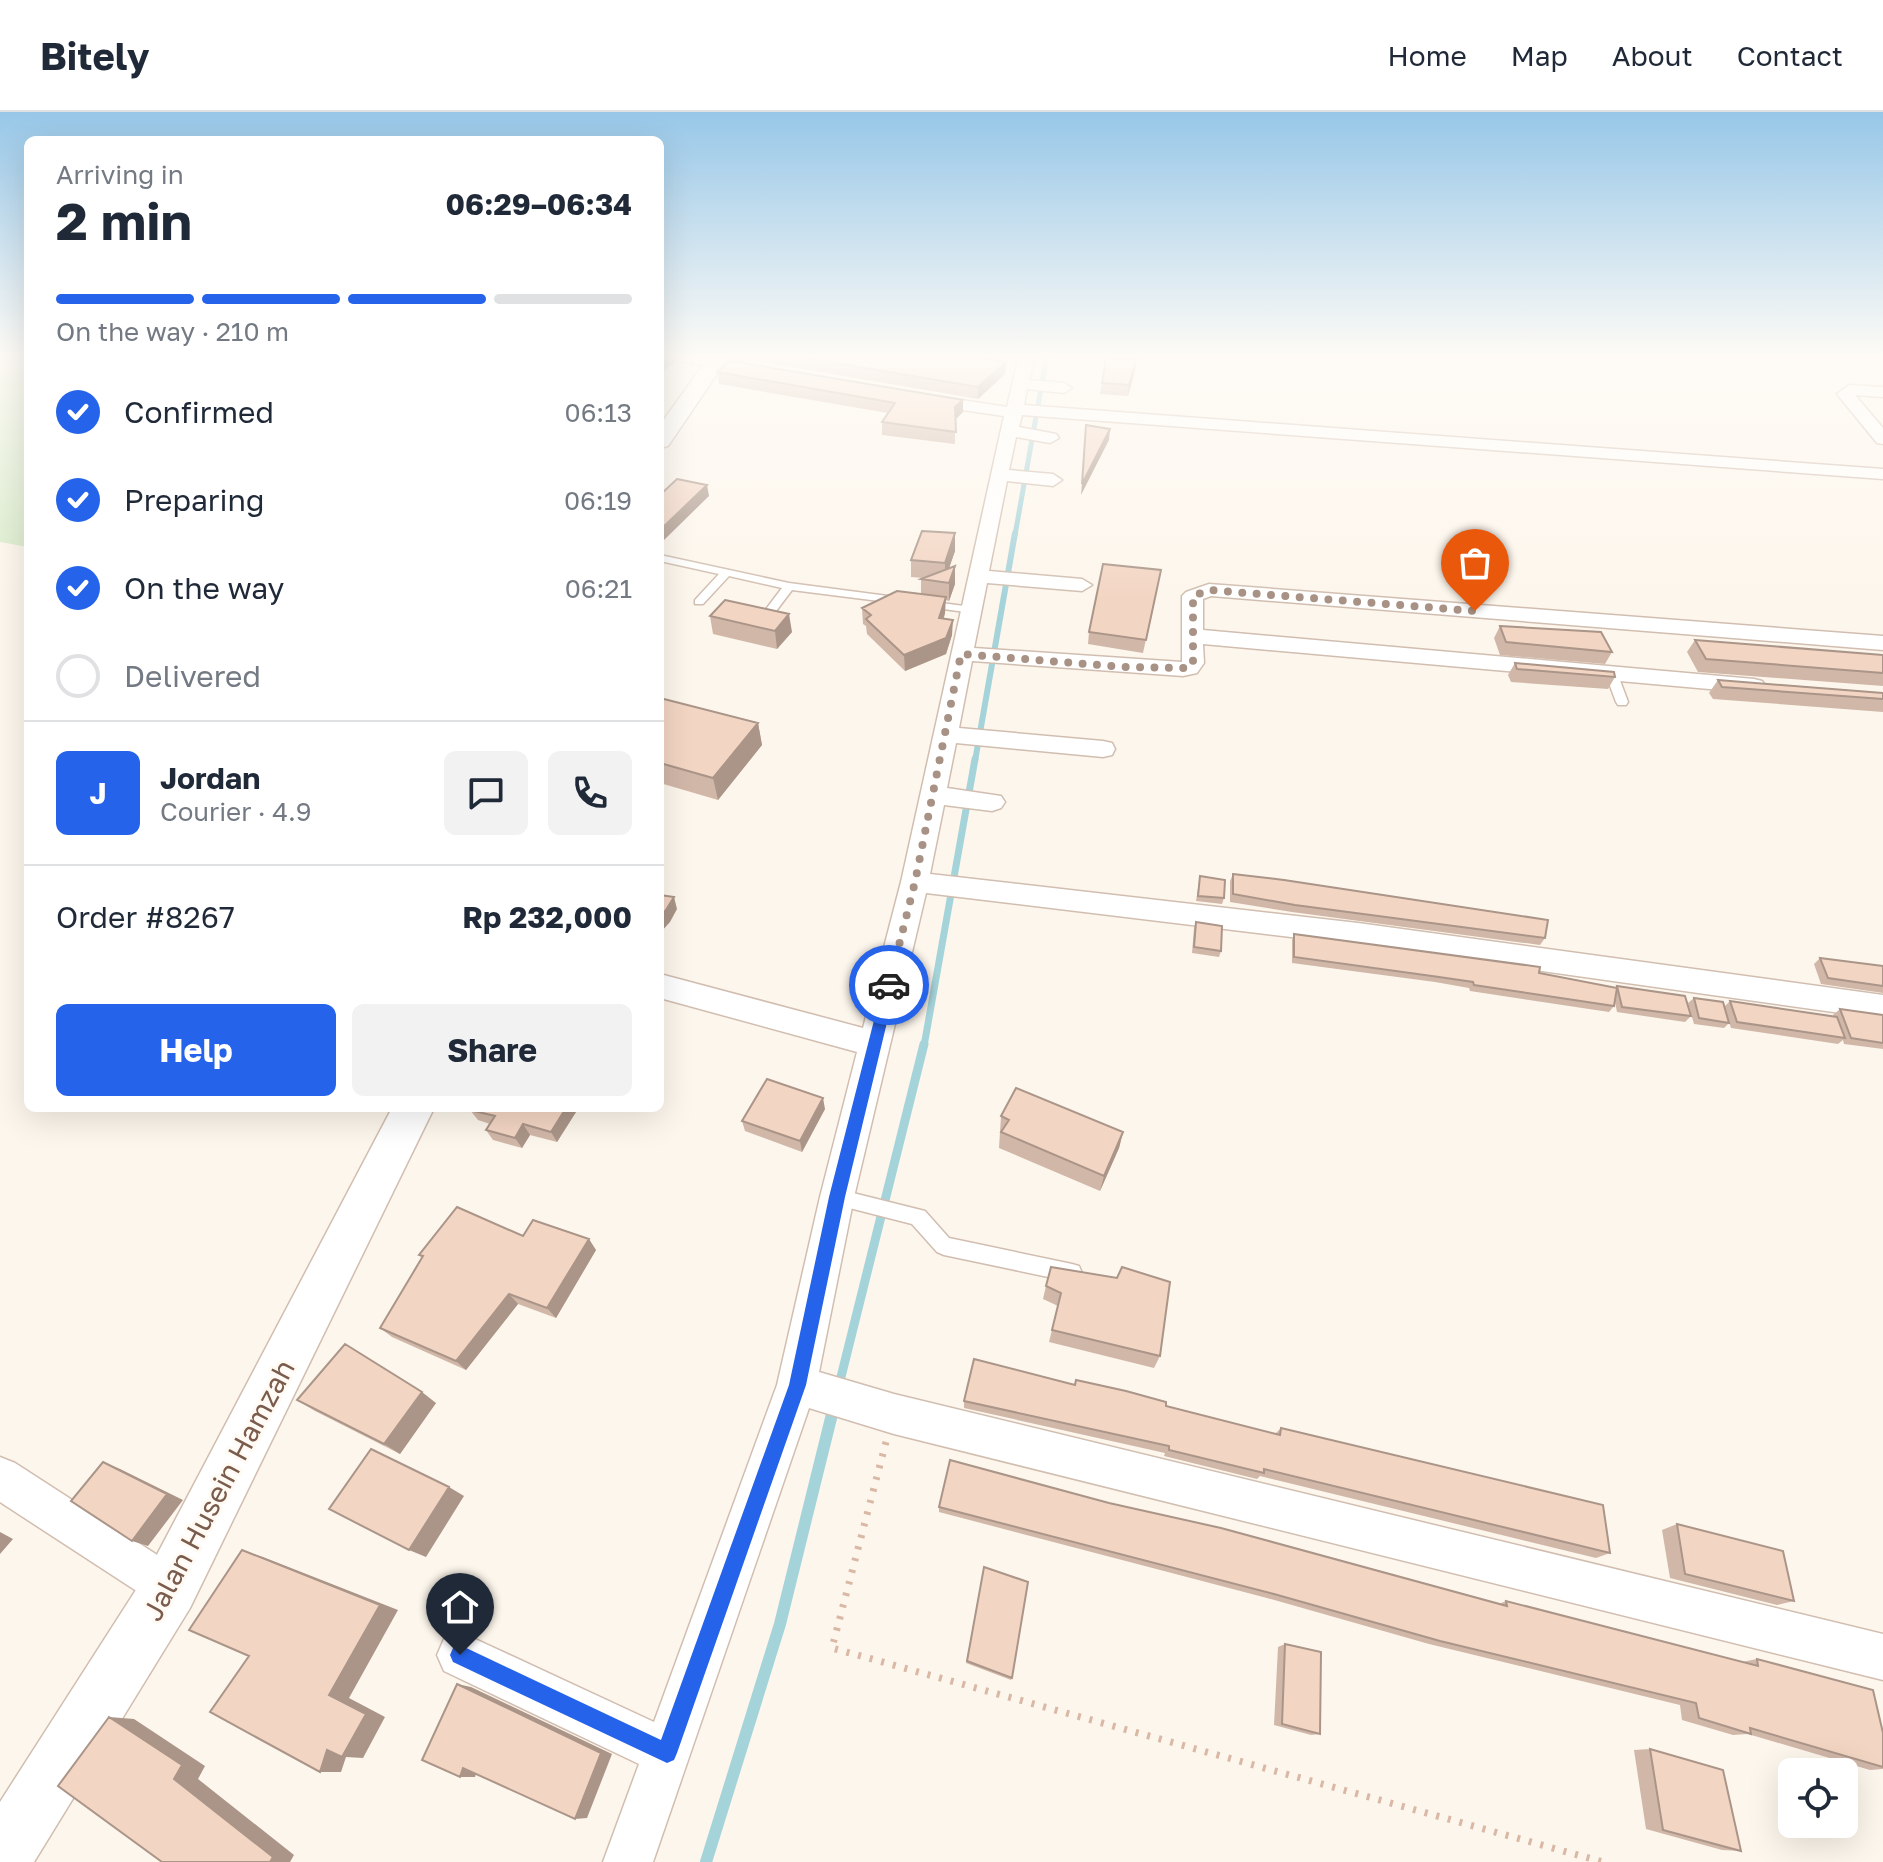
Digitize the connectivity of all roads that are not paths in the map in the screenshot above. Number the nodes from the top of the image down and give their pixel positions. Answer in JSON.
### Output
{"nodes":[{"id":1,"x":1013,"y":437,"type":"edge"},
{"id":2,"x":1372,"y":437,"type":"edge"},
{"id":3,"x":1883,"y":474,"type":"edge"},
{"id":4,"x":1002,"y":475,"type":"junction"},
{"id":5,"x":1048,"y":480,"type":"dead end"},
{"id":6,"x":664,"y":559,"type":"edge"},
{"id":7,"x":726,"y":573,"type":"junction"},
{"id":8,"x":983,"y":576,"type":"junction"},
{"id":9,"x":1082,"y":585,"type":"dead end"},
{"id":10,"x":789,"y":586,"type":"junction"},
{"id":11,"x":699,"y":602,"type":"dead end"},
{"id":12,"x":972,"y":610,"type":"junction"},
{"id":13,"x":763,"y":621,"type":"edge"},
{"id":14,"x":1192,"y":636,"type":"junction"},
{"id":15,"x":1883,"y":643,"type":"edge"},
{"id":16,"x":969,"y":654,"type":"junction"},
{"id":17,"x":1612,"y":675,"type":"junction"},
{"id":18,"x":1771,"y":688,"type":"edge"},
{"id":19,"x":1622,"y":702,"type":"dead end"},
{"id":20,"x":951,"y":735,"type":"junction"},
{"id":21,"x":1103,"y":749,"type":"dead end"},
{"id":22,"x":942,"y":796,"type":"junction"},
{"id":23,"x":992,"y":802,"type":"dead end"},
{"id":24,"x":916,"y":882,"type":"junction"},
{"id":25,"x":664,"y":987,"type":"edge"},
{"id":26,"x":1883,"y":1007,"type":"edge"},
{"id":27,"x":875,"y":1044,"type":"junction"},
{"id":28,"x":411,"y":1112,"type":"edge"},
{"id":29,"x":844,"y":1198,"type":"junction"},
{"id":30,"x":1081,"y":1275,"type":"edge"},
{"id":31,"x":799,"y":1385,"type":"junction"},
{"id":32,"x":0,"y":1478,"type":"edge"},
{"id":33,"x":170,"y":1588,"type":"junction"},
{"id":34,"x":460,"y":1655,"type":"dead end"},
{"id":35,"x":1883,"y":1657,"type":"edge"},
{"id":36,"x":667,"y":1753,"type":"junction"},
{"id":37,"x":0,"y":1859,"type":"edge"},
{"id":38,"x":628,"y":1862,"type":"edge"}],
"edges":[{"from":1,"to":4,"type":"street"},
{"from":2,"to":3,"type":"street"},
{"from":4,"to":5,"type":"street"},
{"from":4,"to":8,"type":"street"},
{"from":6,"to":7,"type":"lane"},
{"from":7,"to":10,"type":"lane"},
{"from":7,"to":11,"type":"lane"},
{"from":8,"to":9,"type":"street"},
{"from":8,"to":12,"type":"street"},
{"from":10,"to":12,"type":"lane"},
{"from":10,"to":13,"type":"lane"},
{"from":12,"to":16,"type":"street"},
{"from":14,"to":15,"type":"street"},
{"from":14,"to":16,"type":"street"},
{"from":14,"to":17,"type":"street"},
{"from":16,"to":20,"type":"street"},
{"from":17,"to":18,"type":"street"},
{"from":17,"to":19,"type":"lane"},
{"from":20,"to":21,"type":"street"},
{"from":20,"to":22,"type":"street"},
{"from":22,"to":23,"type":"street"},
{"from":22,"to":24,"type":"street"},
{"from":24,"to":26,"type":"street"},
{"from":24,"to":27,"type":"street"},
{"from":25,"to":27,"type":"street"},
{"from":27,"to":29,"type":"street"},
{"from":28,"to":33,"type":"street","name":"Jalan Husein Hamzah"},
{"from":29,"to":30,"type":"lane"},
{"from":29,"to":31,"type":"street"},
{"from":31,"to":35,"type":"street"},
{"from":31,"to":36,"type":"street"},
{"from":32,"to":33,"type":"street"},
{"from":33,"to":37,"type":"street","name":"Jalan Husein Hamzah"},
{"from":34,"to":36,"type":"street"},
{"from":36,"to":38,"type":"street"}]}
